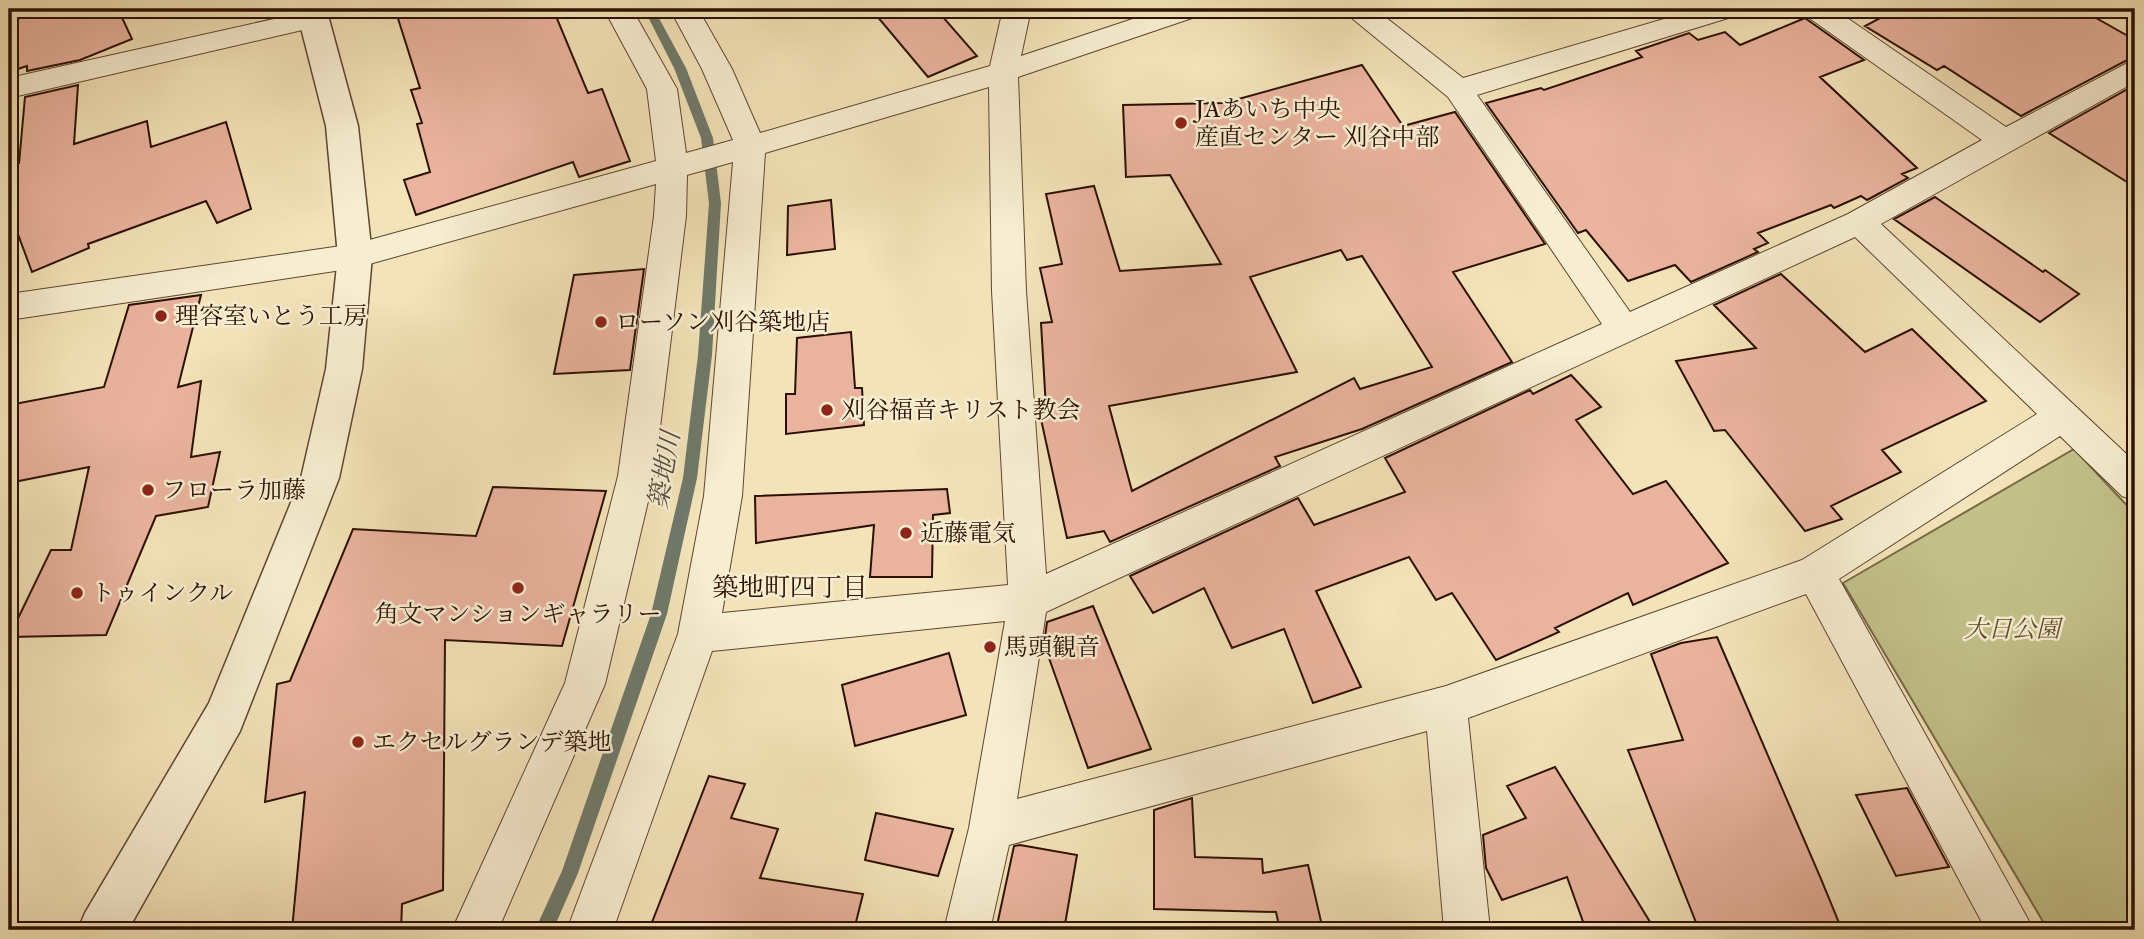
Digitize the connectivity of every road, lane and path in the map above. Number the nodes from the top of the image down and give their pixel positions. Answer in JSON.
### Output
{"nodes":[{"id":1,"x":618,"y":9,"type":"edge"},
{"id":2,"x":684,"y":9,"type":"edge"},
{"id":3,"x":1017,"y":9,"type":"edge"},
{"id":4,"x":1191,"y":9,"type":"edge"},
{"id":5,"x":1358,"y":9,"type":"edge"},
{"id":6,"x":1728,"y":9,"type":"edge"},
{"id":7,"x":1815,"y":9,"type":"edge"},
{"id":8,"x":311,"y":14,"type":"edge"},
{"id":9,"x":2135,"y":69,"type":"edge"},
{"id":10,"x":1003,"y":72,"type":"junction"},
{"id":11,"x":9,"y":88,"type":"edge"},
{"id":12,"x":1458,"y":90,"type":"junction"},
{"id":13,"x":2003,"y":140,"type":"junction"},
{"id":14,"x":742,"y":146,"type":"junction"},
{"id":15,"x":678,"y":164,"type":"junction"},
{"id":16,"x":1859,"y":222,"type":"junction"},
{"id":17,"x":355,"y":256,"type":"junction"},
{"id":18,"x":9,"y":307,"type":"edge"},
{"id":19,"x":1624,"y":330,"type":"junction"},
{"id":20,"x":2064,"y":415,"type":"junction"},
{"id":21,"x":2135,"y":485,"type":"edge"},
{"id":22,"x":1815,"y":573,"type":"junction"},
{"id":23,"x":1028,"y":601,"type":"junction"},
{"id":24,"x":698,"y":634,"type":"junction"},
{"id":25,"x":1446,"y":706,"type":"junction"},
{"id":26,"x":990,"y":828,"type":"junction"},
{"id":27,"x":102,"y":930,"type":"edge"},
{"id":28,"x":475,"y":930,"type":"edge"},
{"id":29,"x":590,"y":930,"type":"edge"},
{"id":30,"x":967,"y":930,"type":"edge"},
{"id":31,"x":1467,"y":930,"type":"edge"},
{"id":32,"x":2011,"y":930,"type":"edge"}],
"edges":[{"from":1,"to":15,"type":"street"},
{"from":2,"to":14,"type":"street"},
{"from":3,"to":10,"type":"street"},
{"from":4,"to":10,"type":"street"},
{"from":5,"to":12,"type":"street"},
{"from":6,"to":12,"type":"street"},
{"from":7,"to":13,"type":"street"},
{"from":8,"to":11,"type":"street"},
{"from":8,"to":17,"type":"street"},
{"from":9,"to":13,"type":"street"},
{"from":10,"to":14,"type":"street"},
{"from":10,"to":23,"type":"street"},
{"from":12,"to":19,"type":"street"},
{"from":13,"to":16,"type":"street"},
{"from":14,"to":15,"type":"street"},
{"from":14,"to":24,"type":"street"},
{"from":15,"to":17,"type":"street"},
{"from":15,"to":28,"type":"street"},
{"from":16,"to":19,"type":"street"},
{"from":16,"to":20,"type":"street"},
{"from":17,"to":18,"type":"street"},
{"from":17,"to":27,"type":"street"},
{"from":19,"to":23,"type":"street"},
{"from":20,"to":21,"type":"street"},
{"from":20,"to":22,"type":"street"},
{"from":22,"to":25,"type":"street"},
{"from":22,"to":32,"type":"street"},
{"from":23,"to":24,"type":"street"},
{"from":23,"to":26,"type":"street"},
{"from":24,"to":29,"type":"street"},
{"from":25,"to":26,"type":"street"},
{"from":25,"to":31,"type":"street"},
{"from":26,"to":30,"type":"street"}]}
